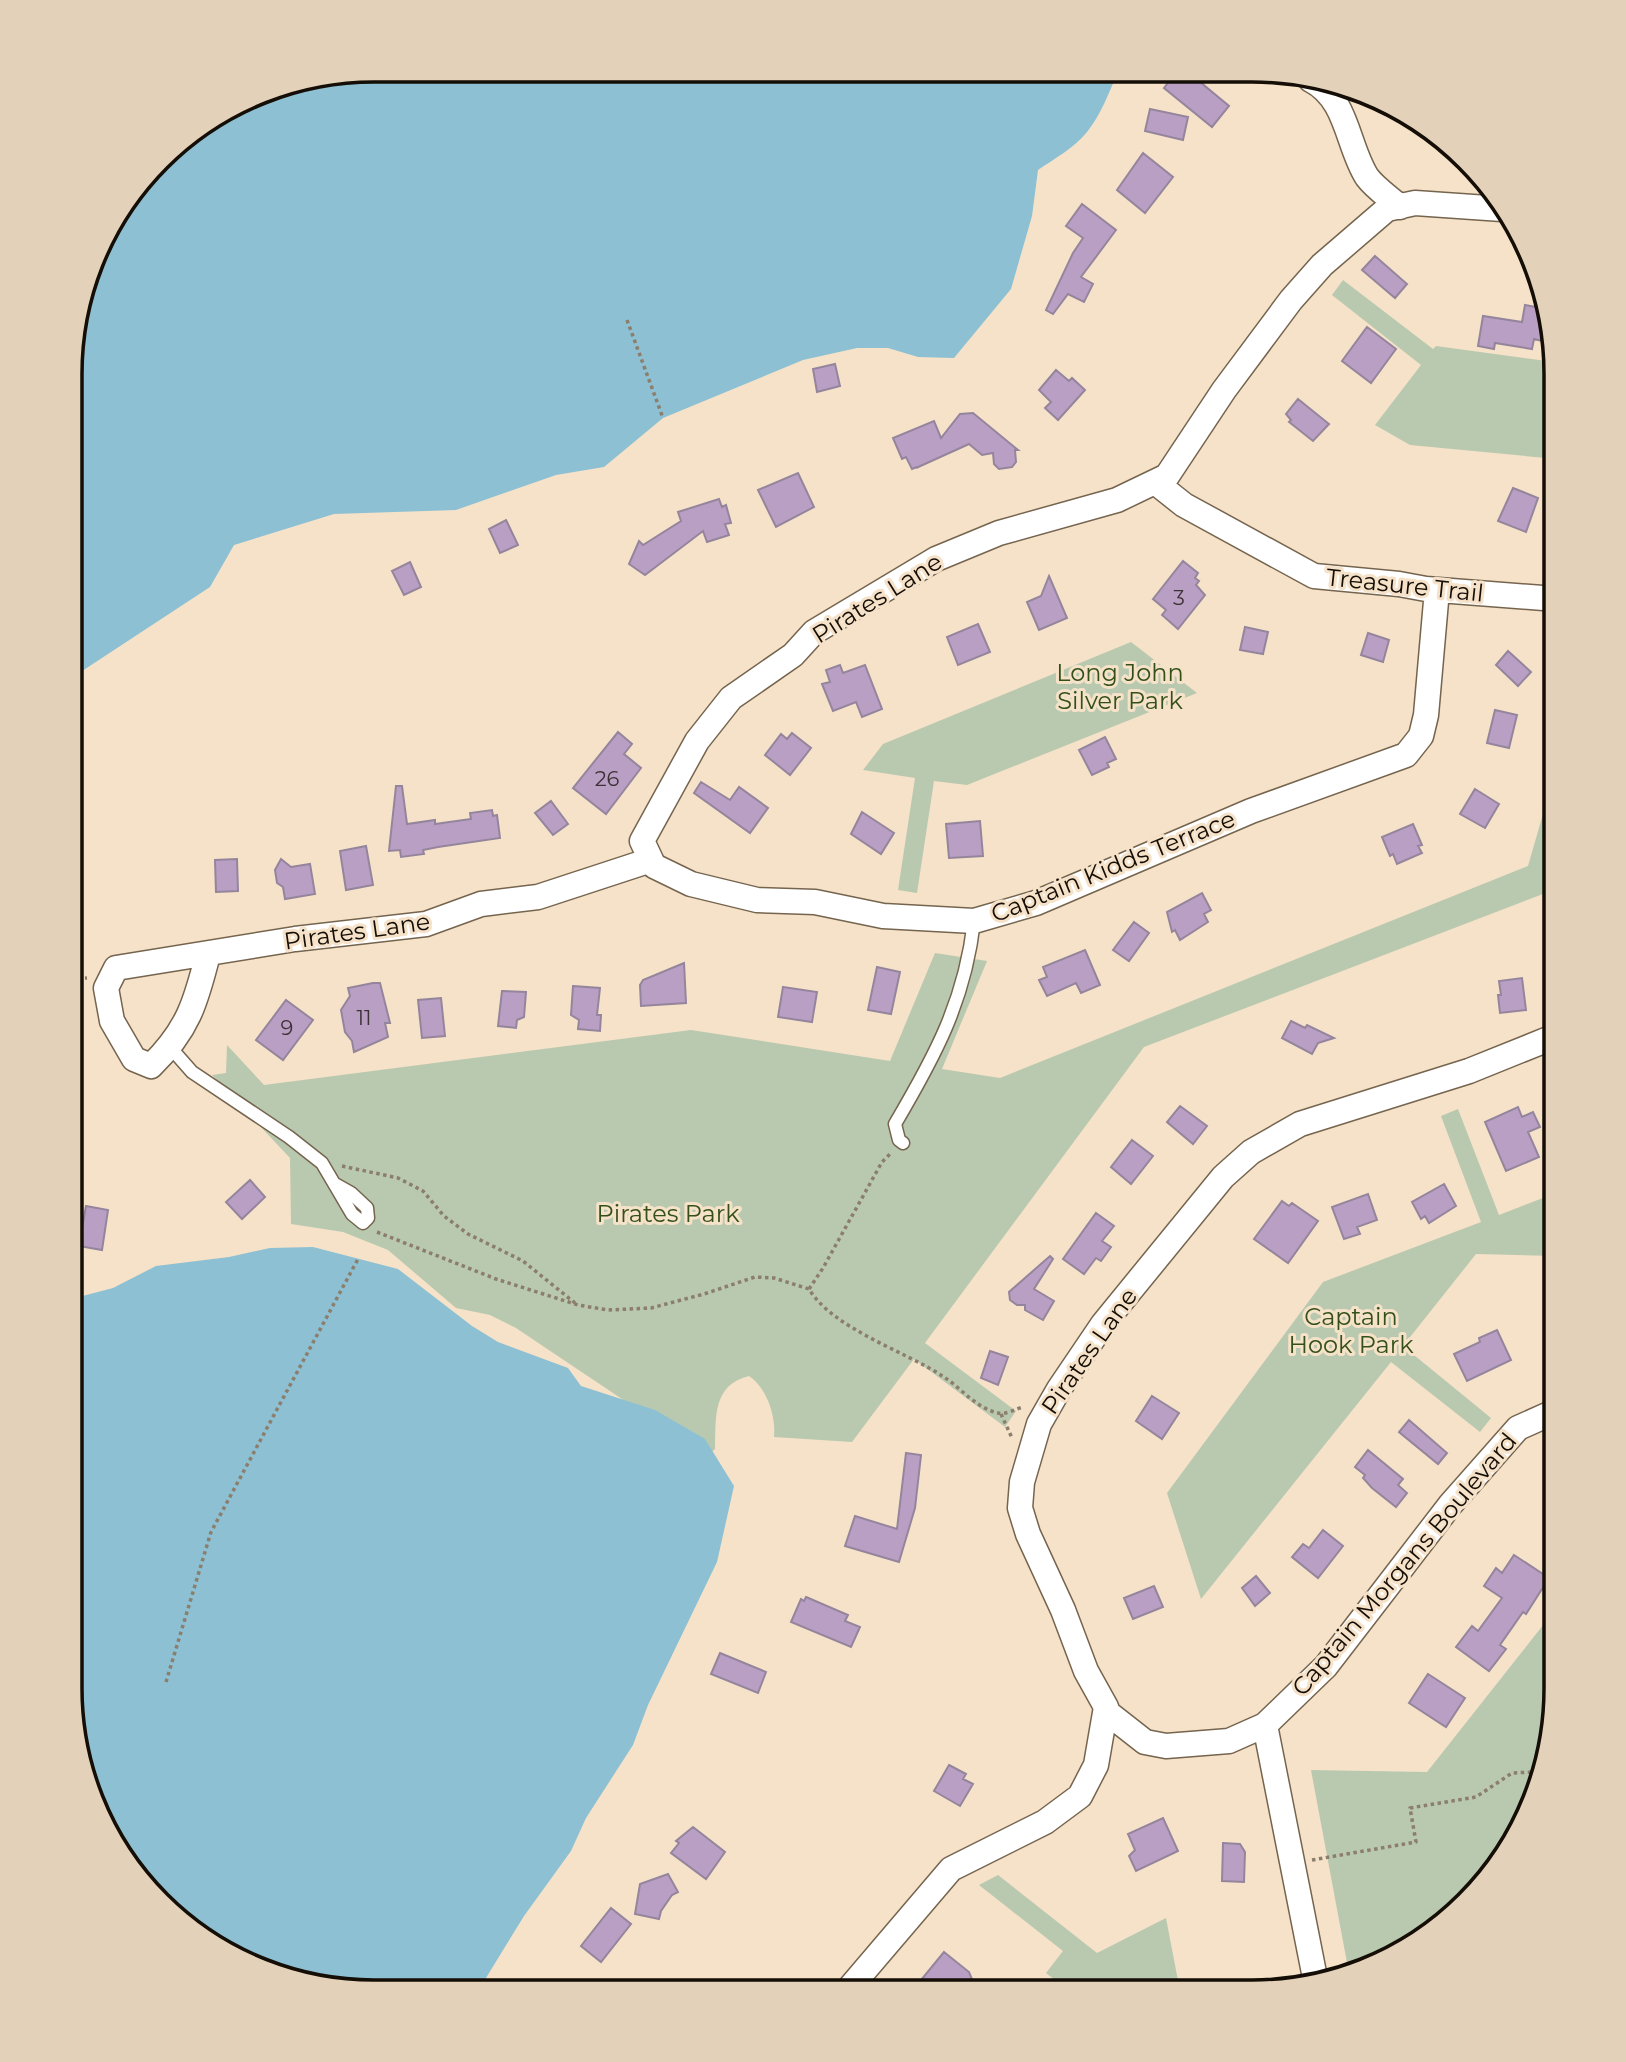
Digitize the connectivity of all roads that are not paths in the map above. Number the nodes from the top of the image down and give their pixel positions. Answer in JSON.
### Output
{"nodes":[{"id":1,"x":1328,"y":92,"type":"edge"},
{"id":2,"x":1400,"y":207,"type":"junction"},
{"id":3,"x":1491,"y":208,"type":"edge"},
{"id":4,"x":1155,"y":482,"type":"junction"},
{"id":5,"x":1437,"y":590,"type":"junction"},
{"id":6,"x":1544,"y":598,"type":"edge"},
{"id":7,"x":651,"y":859,"type":"junction"},
{"id":8,"x":974,"y":921,"type":"junction"},
{"id":9,"x":208,"y":954,"type":"junction"},
{"id":10,"x":1544,"y":1041,"type":"edge"},
{"id":11,"x":170,"y":1047,"type":"junction"},
{"id":12,"x":901,"y":1141,"type":"road end"},
{"id":13,"x":363,"y":1223,"type":"road end"},
{"id":14,"x":1544,"y":1416,"type":"edge"},
{"id":15,"x":1105,"y":1707,"type":"junction"},
{"id":16,"x":1265,"y":1725,"type":"junction"},
{"id":17,"x":1314,"y":1973,"type":"edge"},
{"id":18,"x":856,"y":1980,"type":"edge"}],
"edges":[{"from":1,"to":2,"type":"street"},
{"from":2,"to":3,"type":"street","name":"Pirates Lane"},
{"from":2,"to":4,"type":"street","name":"Pirates Lane"},
{"from":4,"to":5,"type":"street","name":"Treasure Trail"},
{"from":4,"to":7,"type":"street","name":"Pirates Lane"},
{"from":5,"to":6,"type":"street","name":"Treasure Trail"},
{"from":5,"to":8,"type":"street","name":"Captain Kidds Terrace"},
{"from":7,"to":8,"type":"street","name":"Captain Kidds Terrace"},
{"from":7,"to":9,"type":"street","name":"Pirates Lane"},
{"from":8,"to":12,"type":"lane"},
{"from":9,"to":11,"type":"street","name":"Pirates Lane"},
{"from":9,"to":11,"type":"street","name":"Pirates Lane"},
{"from":10,"to":15,"type":"street","name":"Pirates Lane"},
{"from":11,"to":13,"type":"lane"},
{"from":14,"to":16,"type":"street","name":"Captain Morgans Boulevard"},
{"from":15,"to":16,"type":"street","name":"Pirates Lane"},
{"from":15,"to":18,"type":"street"},
{"from":16,"to":17,"type":"street"}]}
